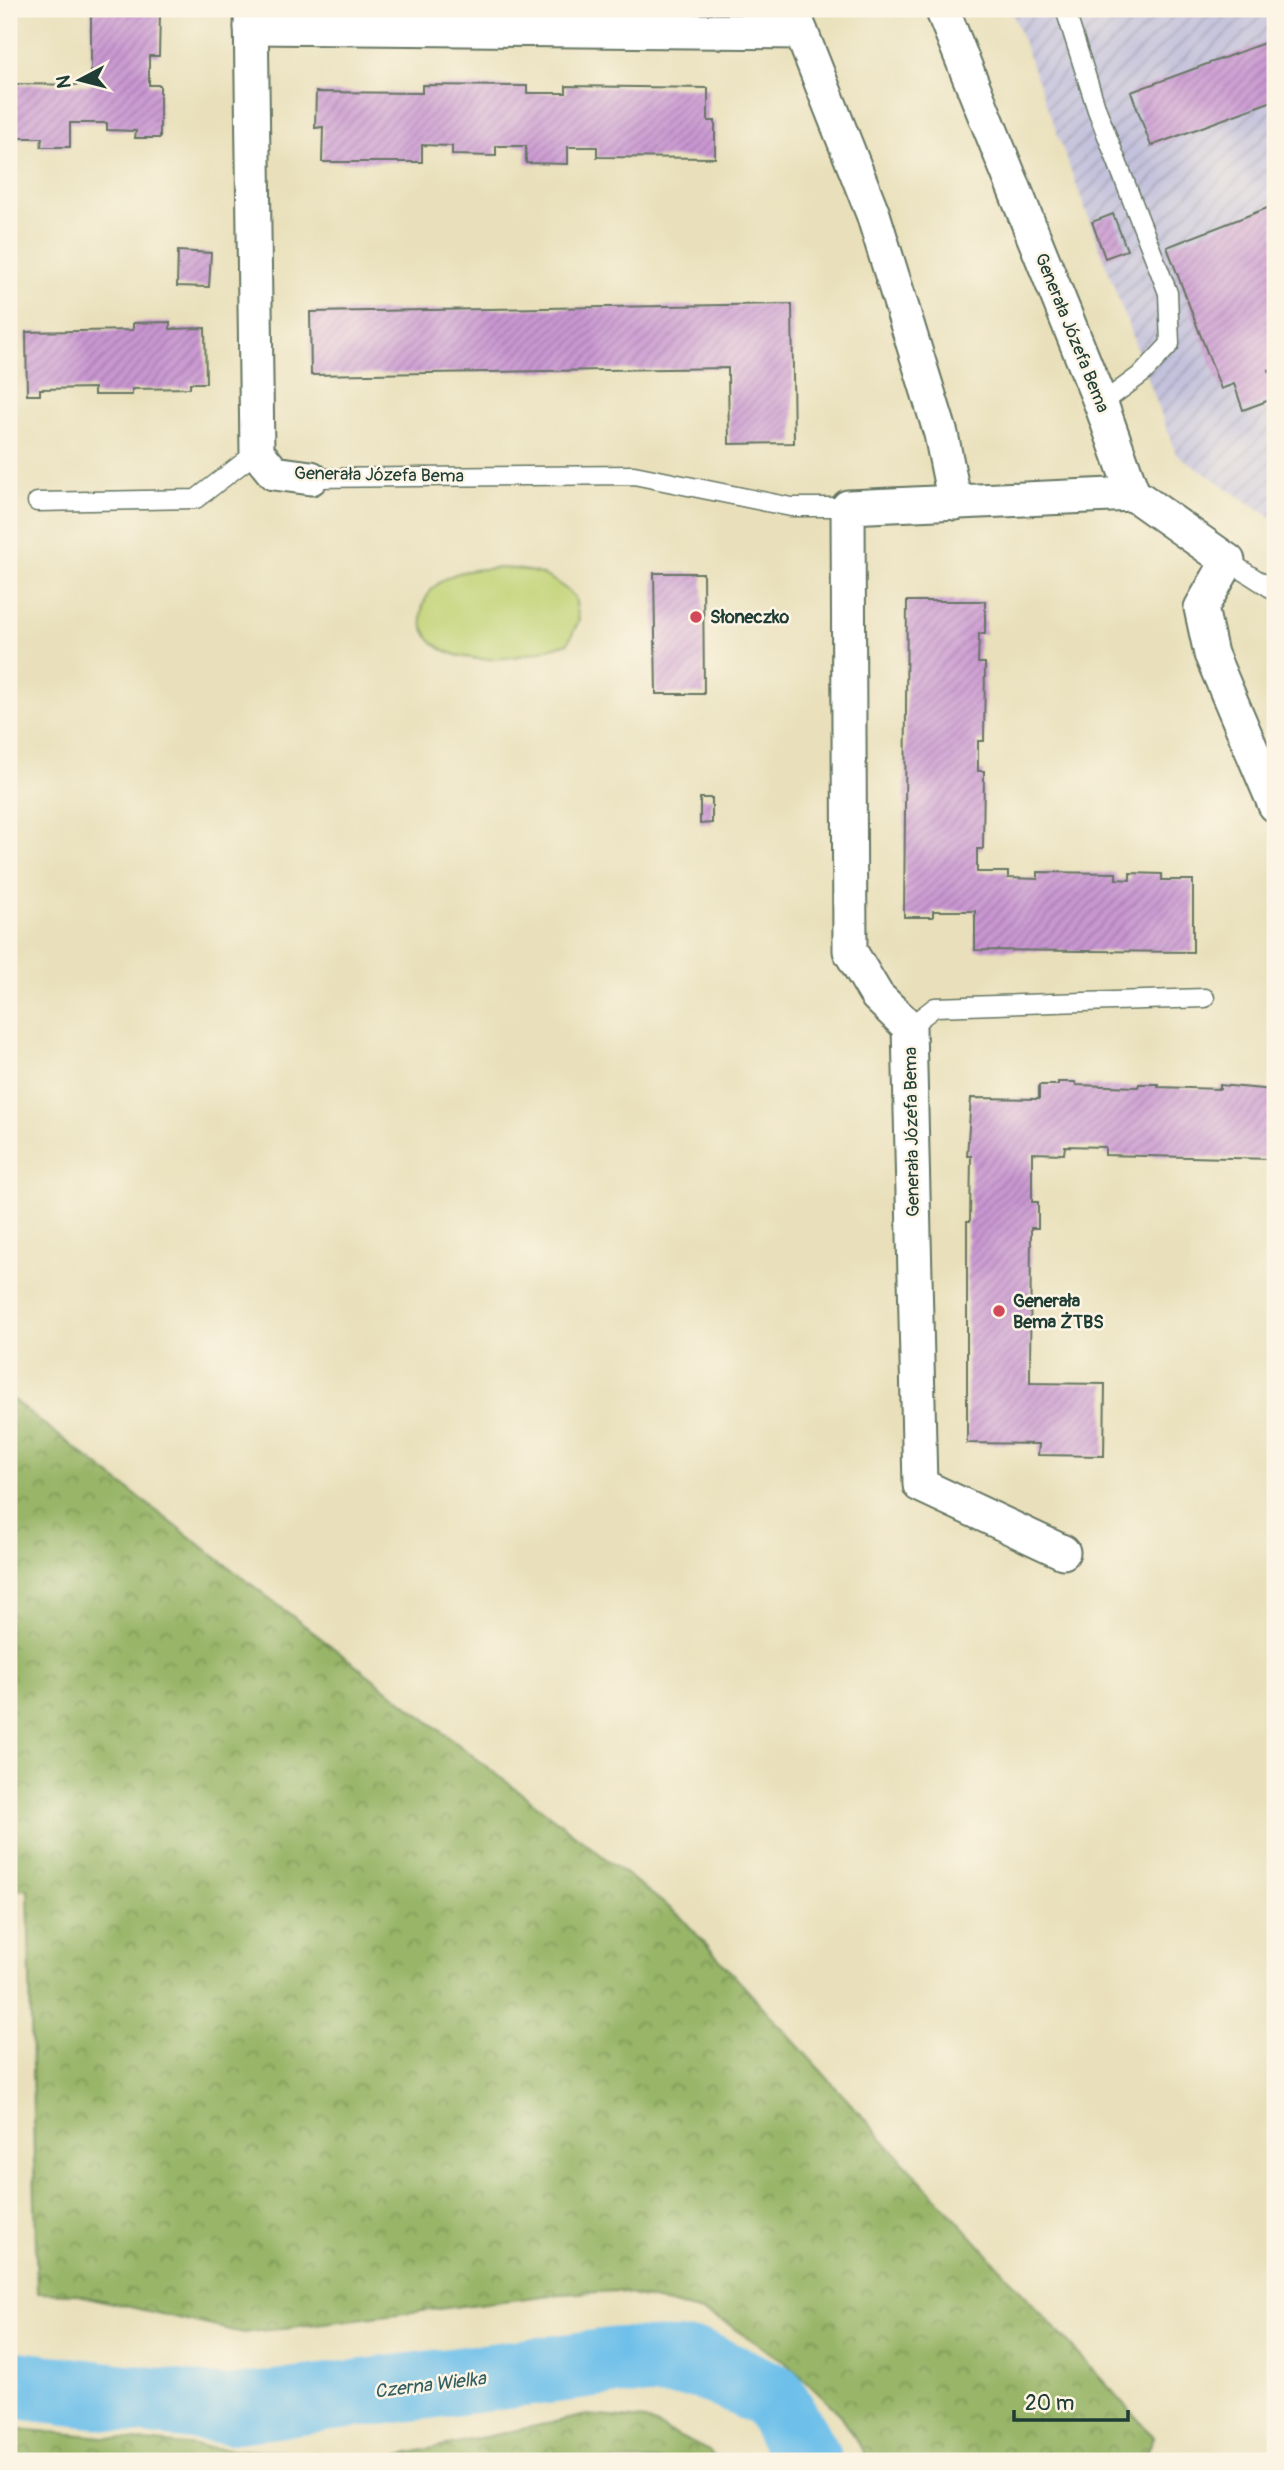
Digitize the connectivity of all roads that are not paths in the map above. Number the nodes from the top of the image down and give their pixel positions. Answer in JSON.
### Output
{"nodes":[{"id":1,"x":942,"y":9,"type":"edge"},
{"id":2,"x":1065,"y":9,"type":"edge"},
{"id":3,"x":251,"y":18,"type":"edge"},
{"id":4,"x":796,"y":20,"type":"edge"},
{"id":5,"x":1101,"y":404,"type":"junction"},
{"id":6,"x":257,"y":452,"type":"junction"},
{"id":7,"x":311,"y":478,"type":"joint"},
{"id":8,"x":1133,"y":494,"type":"junction"},
{"id":9,"x":37,"y":502,"type":"dead end"},
{"id":10,"x":955,"y":503,"type":"junction"},
{"id":11,"x":848,"y":507,"type":"junction"},
{"id":12,"x":1228,"y":561,"type":"junction"},
{"id":13,"x":1275,"y":591,"type":"edge"},
{"id":14,"x":1275,"y":805,"type":"edge"},
{"id":15,"x":1205,"y":998,"type":"dead end"},
{"id":16,"x":909,"y":1027,"type":"junction"},
{"id":17,"x":1063,"y":1552,"type":"dead end"}],
"edges":[{"from":1,"to":5,"type":"street","name":"Generała Józefa Bema"},
{"from":2,"to":5,"type":"lane"},
{"from":3,"to":4,"type":"street"},
{"from":3,"to":6,"type":"street"},
{"from":4,"to":10,"type":"street"},
{"from":5,"to":8,"type":"street","name":"Generała Józefa Bema"},
{"from":6,"to":7,"type":"street","name":"Generała Józefa Bema"},
{"from":6,"to":9,"type":"lane"},
{"from":7,"to":11,"type":"lane","name":"Generała Józefa Bema"},
{"from":8,"to":10,"type":"street","name":"Generała Józefa Bema"},
{"from":8,"to":12,"type":"street"},
{"from":10,"to":11,"type":"street","name":"Generała Józefa Bema"},
{"from":11,"to":16,"type":"street","name":"Generała Józefa Bema"},
{"from":12,"to":13,"type":"lane"},
{"from":12,"to":14,"type":"street"},
{"from":15,"to":16,"type":"lane"},
{"from":16,"to":17,"type":"street","name":"Generała Józefa Bema"}]}
